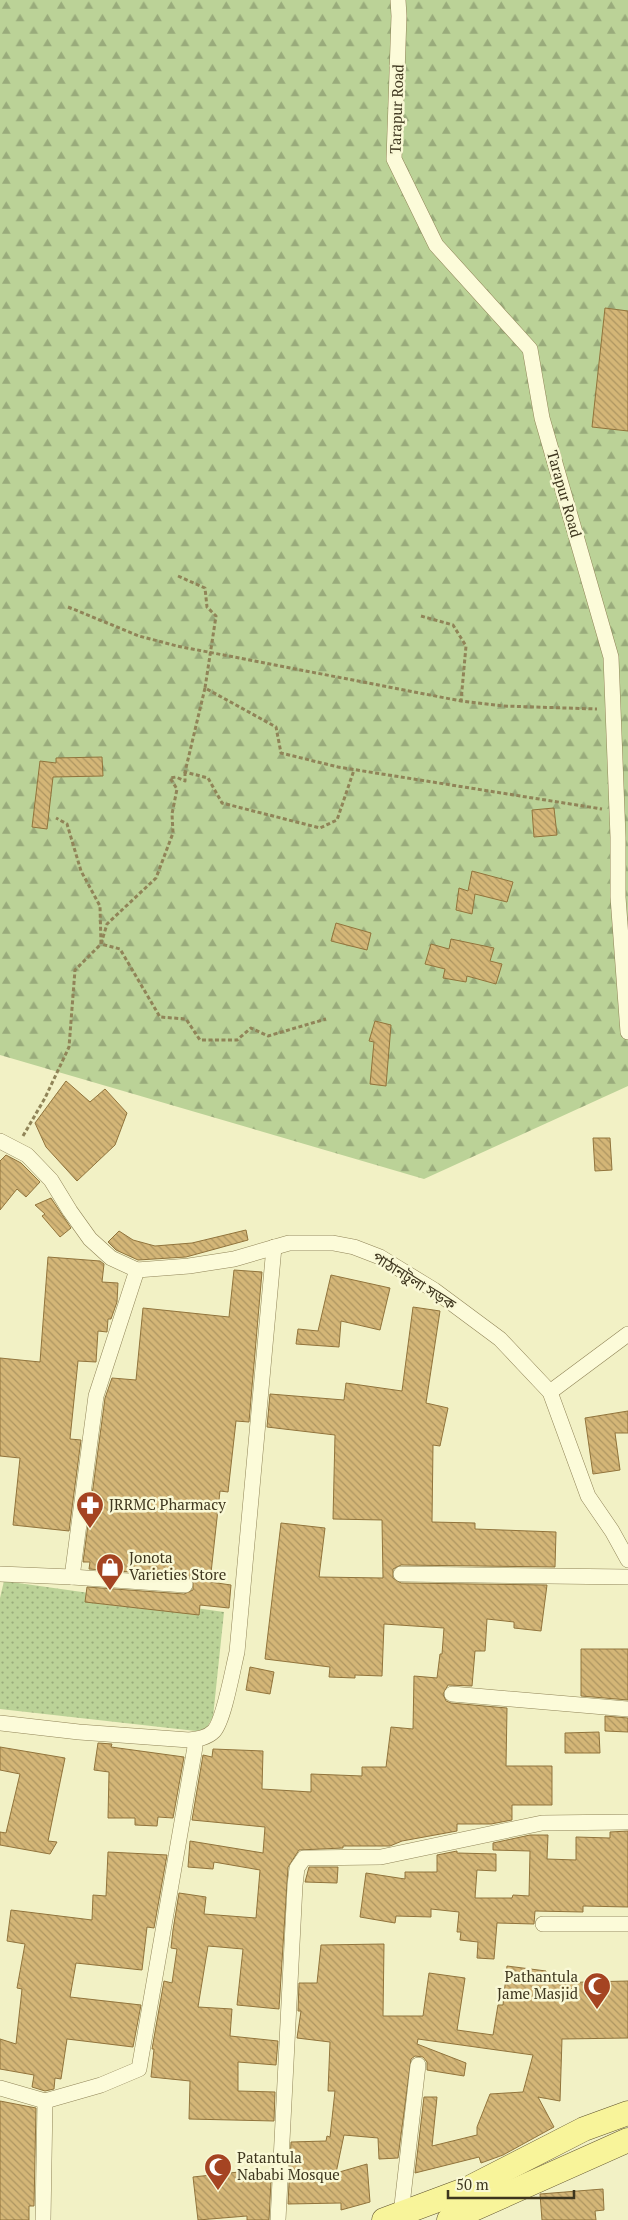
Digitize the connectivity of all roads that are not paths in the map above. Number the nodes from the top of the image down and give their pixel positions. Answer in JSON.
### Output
{"nodes":[{"id":1,"x":398,"y":0,"type":"edge"},
{"id":2,"x":628,"y":1027,"type":"edge"},
{"id":3,"x":628,"y":1032,"type":"edge"},
{"id":4,"x":0,"y":1141,"type":"edge"},
{"id":5,"x":274,"y":1247,"type":"junction"},
{"id":6,"x":137,"y":1270,"type":"junction"},
{"id":7,"x":628,"y":1334,"type":"edge"},
{"id":8,"x":550,"y":1392,"type":"junction"},
{"id":9,"x":628,"y":1560,"type":"edge"},
{"id":10,"x":0,"y":1574,"type":"edge"},
{"id":11,"x":400,"y":1574,"type":"dead end"},
{"id":12,"x":72,"y":1577,"type":"junction"},
{"id":13,"x":628,"y":1577,"type":"edge"},
{"id":14,"x":185,"y":1585,"type":"dead end"},
{"id":15,"x":452,"y":1694,"type":"dead end"},
{"id":16,"x":628,"y":1709,"type":"edge"},
{"id":17,"x":0,"y":1723,"type":"edge"},
{"id":18,"x":195,"y":1747,"type":"dead end"},
{"id":19,"x":628,"y":1822,"type":"edge"},
{"id":20,"x":543,"y":1924,"type":"dead end"},
{"id":21,"x":628,"y":1924,"type":"edge"},
{"id":22,"x":418,"y":2065,"type":"dead end"},
{"id":23,"x":0,"y":2088,"type":"edge"},
{"id":24,"x":45,"y":2101,"type":"junction"},
{"id":25,"x":628,"y":2113,"type":"edge"},
{"id":26,"x":628,"y":2140,"type":"edge"},
{"id":27,"x":501,"y":2185,"type":"junction"},
{"id":28,"x":393,"y":2217,"type":"edge"},
{"id":29,"x":43,"y":2220,"type":"edge"},
{"id":30,"x":278,"y":2220,"type":"edge"},
{"id":31,"x":452,"y":2220,"type":"edge"}],
"edges":[{"from":1,"to":2,"type":"street","name":"Tarapur Road"},
{"from":2,"to":3,"type":"street","name":"Tarapur Road"},
{"from":4,"to":6,"type":"street","name":"পাঠানটুলা সড়ক"},
{"from":5,"to":6,"type":"street","name":"পাঠানটুলা সড়ক"},
{"from":5,"to":8,"type":"street","name":"পাঠানটুলা সড়ক"},
{"from":5,"to":17,"type":"street"},
{"from":6,"to":12,"type":"street"},
{"from":7,"to":8,"type":"street"},
{"from":8,"to":9,"type":"street","name":"পাঠানটুলা সড়ক"},
{"from":10,"to":12,"type":"street"},
{"from":11,"to":13,"type":"street"},
{"from":12,"to":14,"type":"street"},
{"from":15,"to":16,"type":"street"},
{"from":18,"to":24,"type":"street"},
{"from":19,"to":30,"type":"street"},
{"from":20,"to":21,"type":"street"},
{"from":22,"to":28,"type":"street"},
{"from":23,"to":24,"type":"street"},
{"from":24,"to":29,"type":"street"},
{"from":25,"to":27,"type":"main road"},
{"from":26,"to":27,"type":"main road"},
{"from":27,"to":28,"type":"main road"},
{"from":27,"to":31,"type":"main road"}]}
